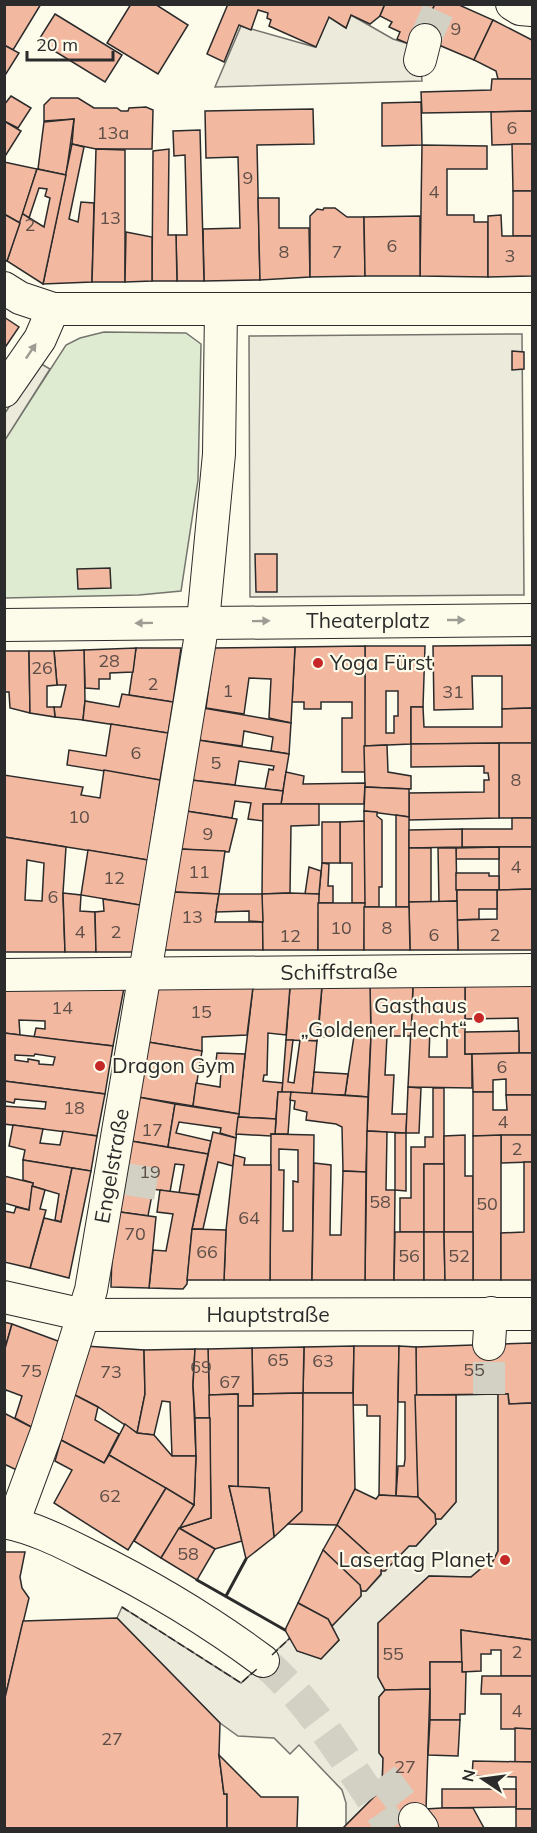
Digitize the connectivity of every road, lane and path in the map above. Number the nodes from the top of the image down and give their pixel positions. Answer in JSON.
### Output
{"nodes":[{"id":1,"x":512,"y":4,"type":"edge"},
{"id":2,"x":532,"y":10,"type":"edge"},
{"id":3,"x":4,"y":288,"type":"edge"},
{"id":4,"x":53,"y":309,"type":"junction"},
{"id":5,"x":221,"y":309,"type":"junction"},
{"id":6,"x":532,"y":309,"type":"edge"},
{"id":7,"x":4,"y":391,"type":"edge"},
{"id":8,"x":532,"y":620,"type":"edge"},
{"id":9,"x":203,"y":622,"type":"junction"},
{"id":10,"x":4,"y":625,"type":"edge"},
{"id":11,"x":532,"y":970,"type":"edge"},
{"id":12,"x":145,"y":973,"type":"junction"},
{"id":13,"x":4,"y":975,"type":"edge"},
{"id":14,"x":4,"y":1297,"type":"edge"},
{"id":15,"x":532,"y":1314,"type":"edge"},
{"id":16,"x":84,"y":1315,"type":"junction"},
{"id":17,"x":15,"y":1484,"type":"edge"},
{"id":18,"x":9,"y":1523,"type":"edge"},
{"id":19,"x":262,"y":1661,"type":"tunnel mouth"}],
"edges":[{"from":1,"to":2,"type":"street"},
{"from":3,"to":4,"type":"street"},
{"from":4,"to":5,"type":"street"},
{"from":7,"to":4,"type":"street","one_way":true},
{"from":5,"to":6,"type":"street"},
{"from":5,"to":9,"type":"street"},
{"from":9,"to":8,"type":"street","name":"Theaterplatz","one_way":true},
{"from":9,"to":10,"type":"street","name":"Theaterplatz","one_way":true},
{"from":9,"to":12,"type":"street","name":"Engelstraße"},
{"from":11,"to":12,"type":"street","name":"Schiffstraße"},
{"from":12,"to":13,"type":"street","name":"Schiffstraße"},
{"from":12,"to":16,"type":"street","name":"Engelstraße"},
{"from":14,"to":16,"type":"street","name":"Hauptstraße"},
{"from":15,"to":16,"type":"street","name":"Hauptstraße"},
{"from":16,"to":17,"type":"street","name":"Engelstraße"},
{"from":17,"to":18,"type":"street","name":"Engelstraße"},
{"from":18,"to":19,"type":"street"}]}
